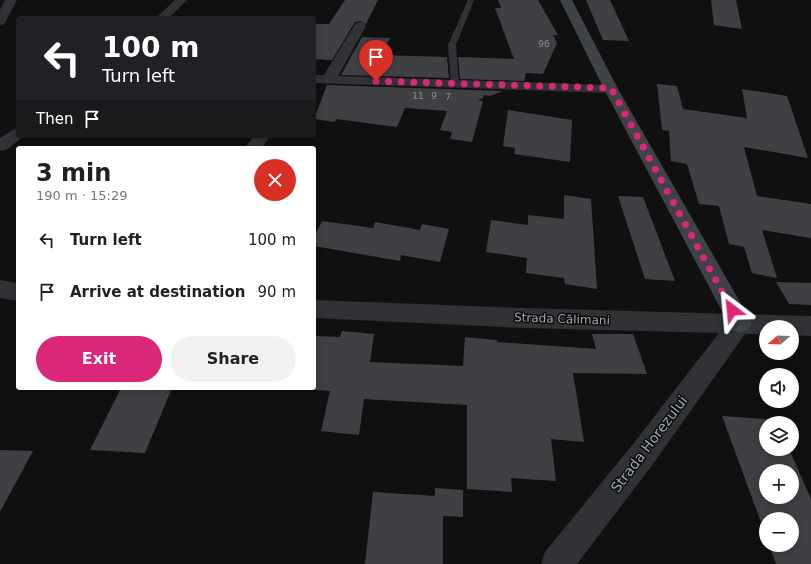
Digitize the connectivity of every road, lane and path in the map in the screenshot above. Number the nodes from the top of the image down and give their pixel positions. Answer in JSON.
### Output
{"nodes":[{"id":1,"x":12,"y":0,"type":"edge"},
{"id":2,"x":182,"y":0,"type":"edge"},
{"id":3,"x":471,"y":0,"type":"edge"},
{"id":4,"x":566,"y":0,"type":"edge"},
{"id":5,"x":164,"y":16,"type":"edge"},
{"id":6,"x":0,"y":21,"type":"edge"},
{"id":7,"x":360,"y":26,"type":"dead end"},
{"id":8,"x":321,"y":79,"type":"edge"},
{"id":9,"x":455,"y":84,"type":"junction"},
{"id":10,"x":611,"y":88,"type":"junction"},
{"id":11,"x":16,"y":134,"type":"edge"},
{"id":12,"x":0,"y":146,"type":"edge"},
{"id":13,"x":0,"y":289,"type":"edge"},
{"id":14,"x":16,"y":292,"type":"edge"},
{"id":15,"x":316,"y":309,"type":"edge"},
{"id":16,"x":740,"y":323,"type":"junction"},
{"id":17,"x":811,"y":326,"type":"edge"},
{"id":18,"x":557,"y":564,"type":"edge"}],
"edges":[{"from":1,"to":6,"type":"street"},
{"from":2,"to":5,"type":"street"},
{"from":3,"to":9,"type":"lane"},
{"from":4,"to":10,"type":"street"},
{"from":7,"to":8,"type":"street"},
{"from":8,"to":9,"type":"street"},
{"from":9,"to":10,"type":"street"},
{"from":10,"to":16,"type":"street"},
{"from":11,"to":12,"type":"street"},
{"from":13,"to":14,"type":"street"},
{"from":15,"to":16,"type":"street","name":"Strada Călimani"},
{"from":16,"to":17,"type":"street","name":"Strada Călimani"},
{"from":16,"to":18,"type":"street","name":"Strada Horezului"}]}
